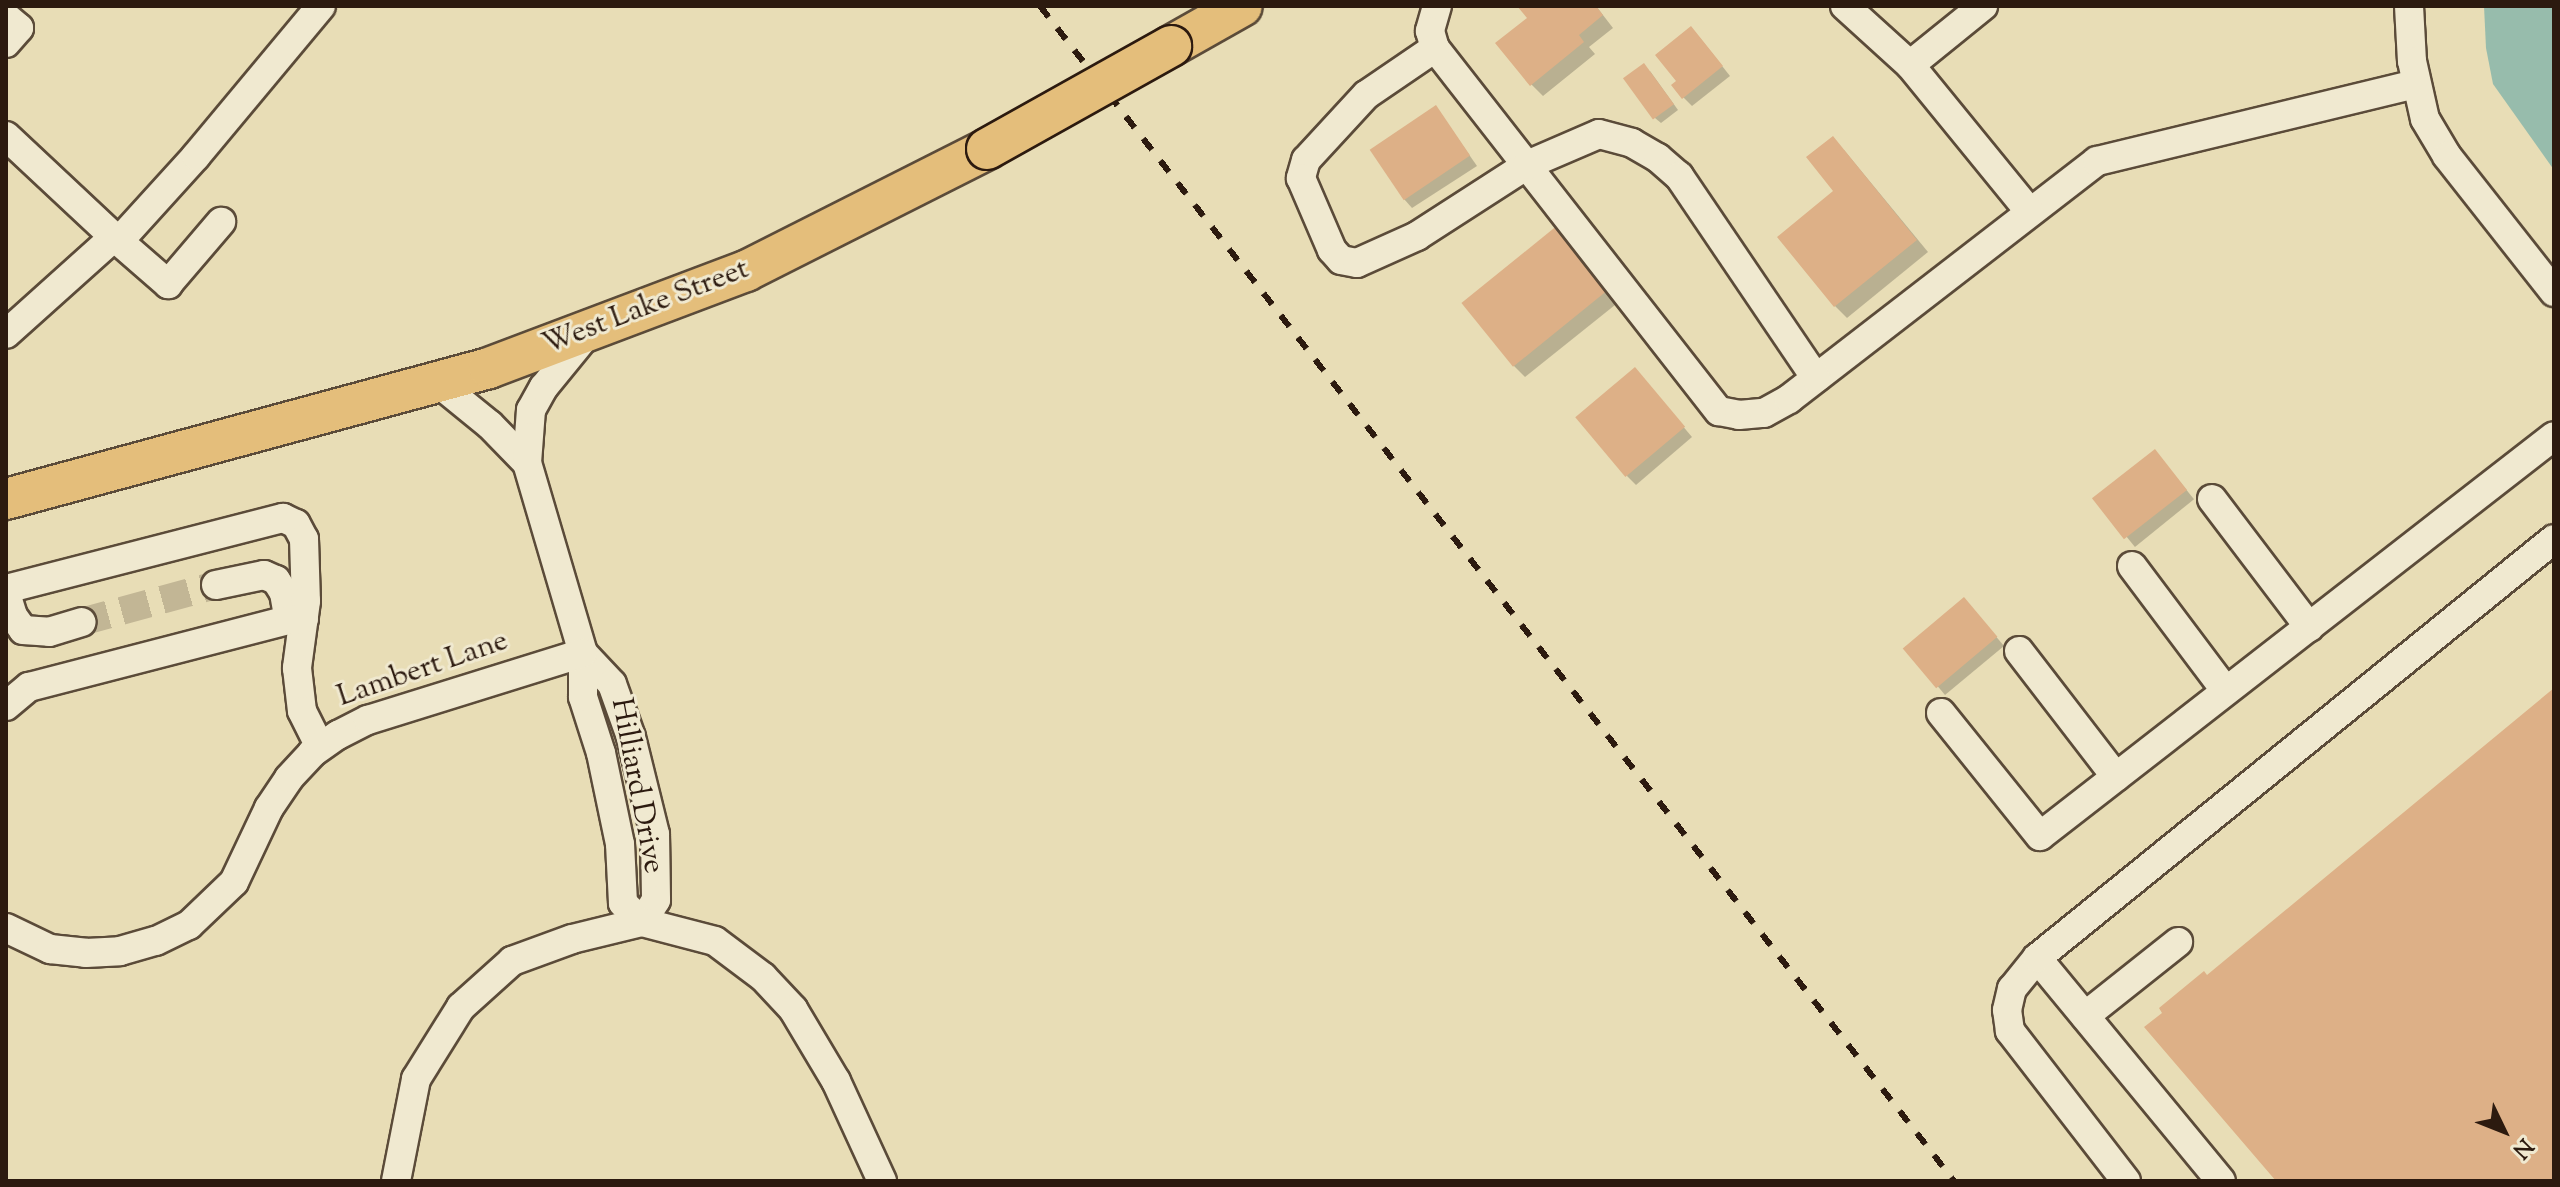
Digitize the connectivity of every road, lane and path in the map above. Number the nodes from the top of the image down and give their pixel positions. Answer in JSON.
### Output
{"nodes":[{"id":1,"x":321,"y":6,"type":"edge"},
{"id":2,"x":1242,"y":6,"type":"edge"},
{"id":3,"x":1437,"y":6,"type":"edge"},
{"id":4,"x":1845,"y":6,"type":"edge"},
{"id":5,"x":1983,"y":6,"type":"edge"},
{"id":6,"x":2409,"y":6,"type":"edge"},
{"id":7,"x":6,"y":17,"type":"edge"},
{"id":8,"x":6,"y":43,"type":"edge"},
{"id":9,"x":1435,"y":48,"type":"junction"},
{"id":10,"x":1910,"y":65,"type":"junction"},
{"id":11,"x":2415,"y":84,"type":"junction"},
{"id":12,"x":6,"y":136,"type":"edge"},
{"id":13,"x":1527,"y":165,"type":"junction"},
{"id":14,"x":2030,"y":212,"type":"junction"},
{"id":15,"x":221,"y":222,"type":"dead end"},
{"id":16,"x":116,"y":239,"type":"junction"},
{"id":17,"x":2554,"y":292,"type":"edge"},
{"id":18,"x":589,"y":332,"type":"junction"},
{"id":19,"x":6,"y":334,"type":"edge"},
{"id":20,"x":1816,"y":378,"type":"junction"},
{"id":21,"x":437,"y":382,"type":"junction"},
{"id":22,"x":2554,"y":436,"type":"edge"},
{"id":23,"x":527,"y":463,"type":"junction"},
{"id":24,"x":6,"y":499,"type":"edge"},
{"id":25,"x":2212,"y":499,"type":"dead end"},
{"id":26,"x":2554,"y":539,"type":"edge"},
{"id":27,"x":2132,"y":566,"type":"dead end"},
{"id":28,"x":216,"y":585,"type":"tunnel mouth"},
{"id":29,"x":6,"y":591,"type":"edge"},
{"id":30,"x":296,"y":620,"type":"junction"},
{"id":31,"x":81,"y":622,"type":"tunnel mouth"},
{"id":32,"x":2309,"y":627,"type":"junction"},
{"id":33,"x":2019,"y":651,"type":"dead end"},
{"id":34,"x":583,"y":653,"type":"junction"},
{"id":35,"x":2226,"y":691,"type":"junction"},
{"id":36,"x":8,"y":694,"type":"edge"},
{"id":37,"x":1941,"y":713,"type":"dead end"},
{"id":38,"x":320,"y":747,"type":"junction"},
{"id":39,"x":2116,"y":777,"type":"junction"},
{"id":40,"x":642,"y":922,"type":"junction"},
{"id":41,"x":6,"y":928,"type":"edge"},
{"id":42,"x":2178,"y":942,"type":"dead end"},
{"id":43,"x":2037,"y":958,"type":"junction"},
{"id":44,"x":2085,"y":1016,"type":"junction"},
{"id":45,"x":396,"y":1181,"type":"edge"},
{"id":46,"x":882,"y":1181,"type":"edge"},
{"id":47,"x":2126,"y":1181,"type":"edge"},
{"id":48,"x":2221,"y":1181,"type":"edge"}],
"edges":[{"from":1,"to":16,"type":"street"},
{"from":2,"to":18,"type":"highway","name":"West Lake Street","bridge":true},
{"from":3,"to":9,"type":"street"},
{"from":4,"to":10,"type":"street"},
{"from":5,"to":10,"type":"street"},
{"from":6,"to":11,"type":"street"},
{"from":7,"to":8,"type":"street"},
{"from":9,"to":13,"type":"street"},
{"from":9,"to":13,"type":"street"},
{"from":10,"to":14,"type":"street"},
{"from":11,"to":14,"type":"street"},
{"from":11,"to":17,"type":"street"},
{"from":12,"to":16,"type":"street"},
{"from":13,"to":20,"type":"street"},
{"from":13,"to":20,"type":"street"},
{"from":14,"to":20,"type":"street"},
{"from":15,"to":16,"type":"street"},
{"from":16,"to":19,"type":"street"},
{"from":18,"to":21,"type":"highway","name":"West Lake Street"},
{"from":18,"to":23,"type":"street","name":"Hilliard Drive"},
{"from":21,"to":23,"type":"street","name":"Hilliard Drive"},
{"from":21,"to":24,"type":"highway","name":"West Lake Street"},
{"from":22,"to":32,"type":"street"},
{"from":23,"to":34,"type":"street","name":"Hilliard Drive"},
{"from":25,"to":32,"type":"street"},
{"from":26,"to":43,"type":"street"},
{"from":27,"to":35,"type":"street"},
{"from":28,"to":30,"type":"street"},
{"from":29,"to":30,"type":"street"},
{"from":29,"to":31,"type":"street"},
{"from":30,"to":36,"type":"street"},
{"from":30,"to":38,"type":"street"},
{"from":32,"to":35,"type":"street"},
{"from":33,"to":39,"type":"street"},
{"from":34,"to":38,"type":"street","name":"Lambert Lane"},
{"from":34,"to":40,"type":"street","name":"Hilliard Drive"},
{"from":35,"to":39,"type":"street"},
{"from":37,"to":39,"type":"street"},
{"from":38,"to":41,"type":"street","name":"Lambert Lane"},
{"from":40,"to":45,"type":"street"},
{"from":40,"to":46,"type":"street"},
{"from":42,"to":44,"type":"street"},
{"from":43,"to":44,"type":"street"},
{"from":43,"to":47,"type":"street"},
{"from":44,"to":48,"type":"street"}]}
